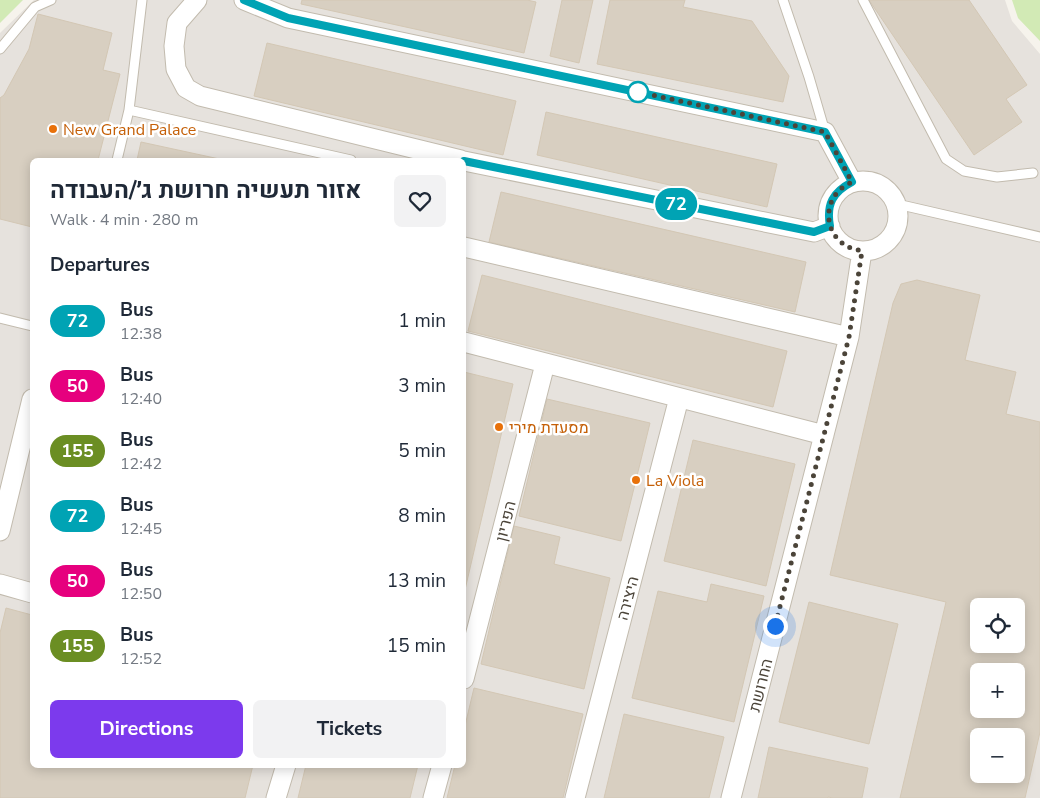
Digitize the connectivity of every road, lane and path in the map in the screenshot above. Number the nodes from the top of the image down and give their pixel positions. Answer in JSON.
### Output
{"nodes":[{"id":1,"x":51,"y":0,"type":"edge"},
{"id":2,"x":142,"y":0,"type":"edge"},
{"id":3,"x":197,"y":0,"type":"edge"},
{"id":4,"x":244,"y":0,"type":"edge"},
{"id":5,"x":783,"y":0,"type":"edge"},
{"id":6,"x":863,"y":0,"type":"edge"},
{"id":7,"x":0,"y":49,"type":"edge"},
{"id":8,"x":129,"y":110,"type":"junction"},
{"id":9,"x":825,"y":132,"type":"junction"},
{"id":10,"x":117,"y":158,"type":"edge"},
{"id":11,"x":342,"y":158,"type":"edge"},
{"id":12,"x":450,"y":158,"type":"edge"},
{"id":13,"x":466,"y":161,"type":"edge"},
{"id":14,"x":1033,"y":173,"type":"dead end"},
{"id":15,"x":852,"y":182,"type":"junction"},
{"id":16,"x":897,"y":204,"type":"junction"},
{"id":17,"x":830,"y":226,"type":"junction"},
{"id":18,"x":1040,"y":237,"type":"edge"},
{"id":19,"x":466,"y":247,"type":"edge"},
{"id":20,"x":862,"y":251,"type":"junction"},
{"id":21,"x":0,"y":318,"type":"edge"},
{"id":22,"x":30,"y":326,"type":"edge"},
{"id":23,"x":849,"y":337,"type":"junction"},
{"id":24,"x":466,"y":343,"type":"edge"},
{"id":25,"x":545,"y":364,"type":"junction"},
{"id":26,"x":679,"y":398,"type":"junction"},
{"id":27,"x":30,"y":407,"type":"edge"},
{"id":28,"x":824,"y":435,"type":"junction"},
{"id":29,"x":0,"y":531,"type":"edge"},
{"id":30,"x":0,"y":584,"type":"edge"},
{"id":31,"x":30,"y":592,"type":"edge"},
{"id":32,"x":466,"y":671,"type":"edge"},
{"id":33,"x":285,"y":768,"type":"edge"},
{"id":34,"x":441,"y":768,"type":"edge"},
{"id":35,"x":276,"y":798,"type":"edge"},
{"id":36,"x":433,"y":798,"type":"edge"},
{"id":37,"x":575,"y":798,"type":"edge"},
{"id":38,"x":731,"y":798,"type":"edge"}],
"edges":[{"from":1,"to":7,"type":"lane"},
{"from":2,"to":8,"type":"lane"},
{"from":3,"to":12,"type":"street"},
{"from":4,"to":9,"type":"street"},
{"from":5,"to":9,"type":"lane"},
{"from":6,"to":14,"type":"lane"},
{"from":8,"to":10,"type":"lane"},
{"from":8,"to":11,"type":"lane"},
{"from":9,"to":15,"type":"street"},
{"from":13,"to":17,"type":"street"},
{"from":15,"to":16,"type":"street"},
{"from":15,"to":17,"type":"street"},
{"from":16,"to":18,"type":"lane"},
{"from":16,"to":20,"type":"street"},
{"from":17,"to":20,"type":"street"},
{"from":19,"to":23,"type":"street"},
{"from":20,"to":23,"type":"street","name":"החרושת"},
{"from":21,"to":22,"type":"lane"},
{"from":23,"to":28,"type":"street","name":"החרושת"},
{"from":24,"to":25,"type":"street"},
{"from":25,"to":26,"type":"street"},
{"from":25,"to":32,"type":"street","name":"הפריון"},
{"from":26,"to":28,"type":"street"},
{"from":26,"to":37,"type":"street","name":"היצירה"},
{"from":27,"to":29,"type":"street"},
{"from":28,"to":38,"type":"street","name":"החרושת"},
{"from":30,"to":31,"type":"street"},
{"from":33,"to":35,"type":"street"},
{"from":34,"to":36,"type":"street"}]}
